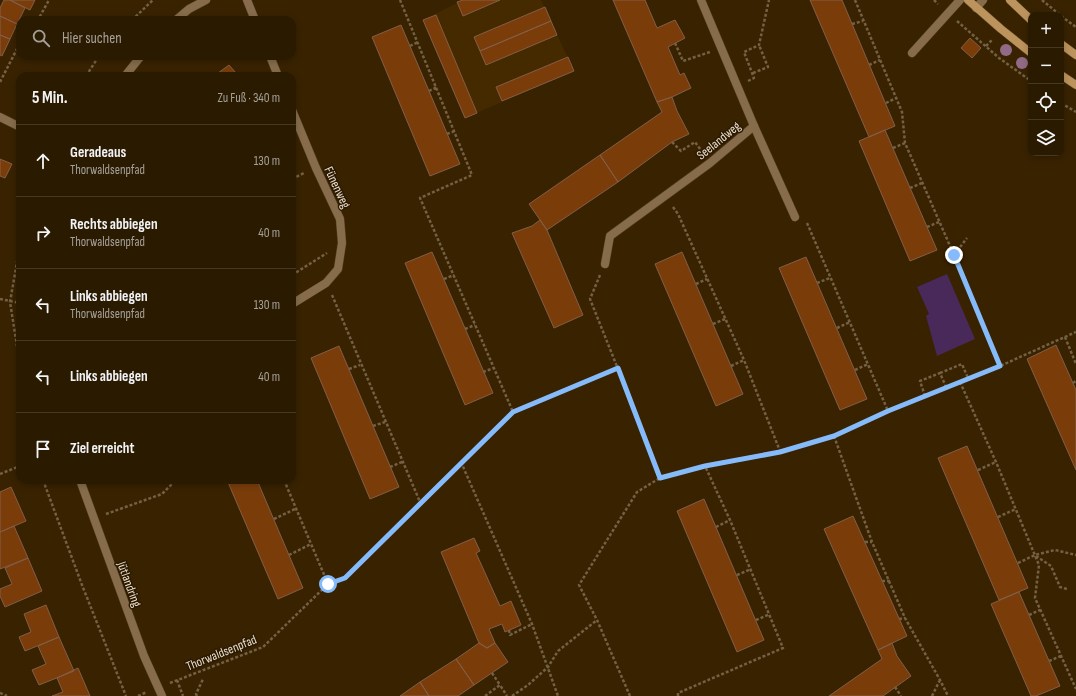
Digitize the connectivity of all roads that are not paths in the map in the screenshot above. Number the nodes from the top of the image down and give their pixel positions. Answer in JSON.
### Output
{"nodes":[{"id":1,"x":206,"y":0,"type":"edge"},
{"id":2,"x":247,"y":0,"type":"edge"},
{"id":3,"x":701,"y":0,"type":"edge"},
{"id":4,"x":960,"y":0,"type":"edge"},
{"id":5,"x":968,"y":0,"type":"edge"},
{"id":6,"x":983,"y":0,"type":"edge"},
{"id":7,"x":1010,"y":0,"type":"edge"},
{"id":8,"x":976,"y":8,"type":"junction"},
{"id":9,"x":181,"y":16,"type":"edge"},
{"id":10,"x":253,"y":16,"type":"edge"},
{"id":11,"x":1028,"y":17,"type":"edge"},
{"id":12,"x":1064,"y":46,"type":"edge"},
{"id":13,"x":1028,"y":51,"type":"edge"},
{"id":14,"x":912,"y":53,"type":"dead end"},
{"id":15,"x":1076,"y":55,"type":"edge"},
{"id":16,"x":137,"y":60,"type":"edge"},
{"id":17,"x":272,"y":60,"type":"edge"},
{"id":18,"x":128,"y":72,"type":"edge"},
{"id":19,"x":276,"y":72,"type":"edge"},
{"id":20,"x":1064,"y":77,"type":"edge"},
{"id":21,"x":1076,"y":85,"type":"edge"},
{"id":22,"x":0,"y":117,"type":"edge"},
{"id":23,"x":296,"y":120,"type":"edge"},
{"id":24,"x":16,"y":125,"type":"edge"},
{"id":25,"x":754,"y":126,"type":"junction"},
{"id":26,"x":795,"y":217,"type":"road end"},
{"id":27,"x":605,"y":264,"type":"road end"},
{"id":28,"x":296,"y":302,"type":"edge"},
{"id":29,"x":81,"y":484,"type":"edge"},
{"id":30,"x":162,"y":696,"type":"edge"}],
"edges":[{"from":1,"to":9,"type":"street"},
{"from":2,"to":10,"type":"street"},
{"from":3,"to":25,"type":"street","name":"Seelandweg"},
{"from":4,"to":14,"type":"street"},
{"from":5,"to":8,"type":"street"},
{"from":6,"to":8,"type":"street"},
{"from":7,"to":11,"type":"street"},
{"from":8,"to":13,"type":"street"},
{"from":12,"to":15,"type":"street"},
{"from":16,"to":18,"type":"street"},
{"from":17,"to":19,"type":"street"},
{"from":20,"to":21,"type":"street"},
{"from":22,"to":24,"type":"street"},
{"from":23,"to":28,"type":"street","name":"Fünenweg"},
{"from":25,"to":26,"type":"street"},
{"from":25,"to":27,"type":"street","name":"Seelandweg"},
{"from":29,"to":30,"type":"street","name":"Jütlandring"}]}
